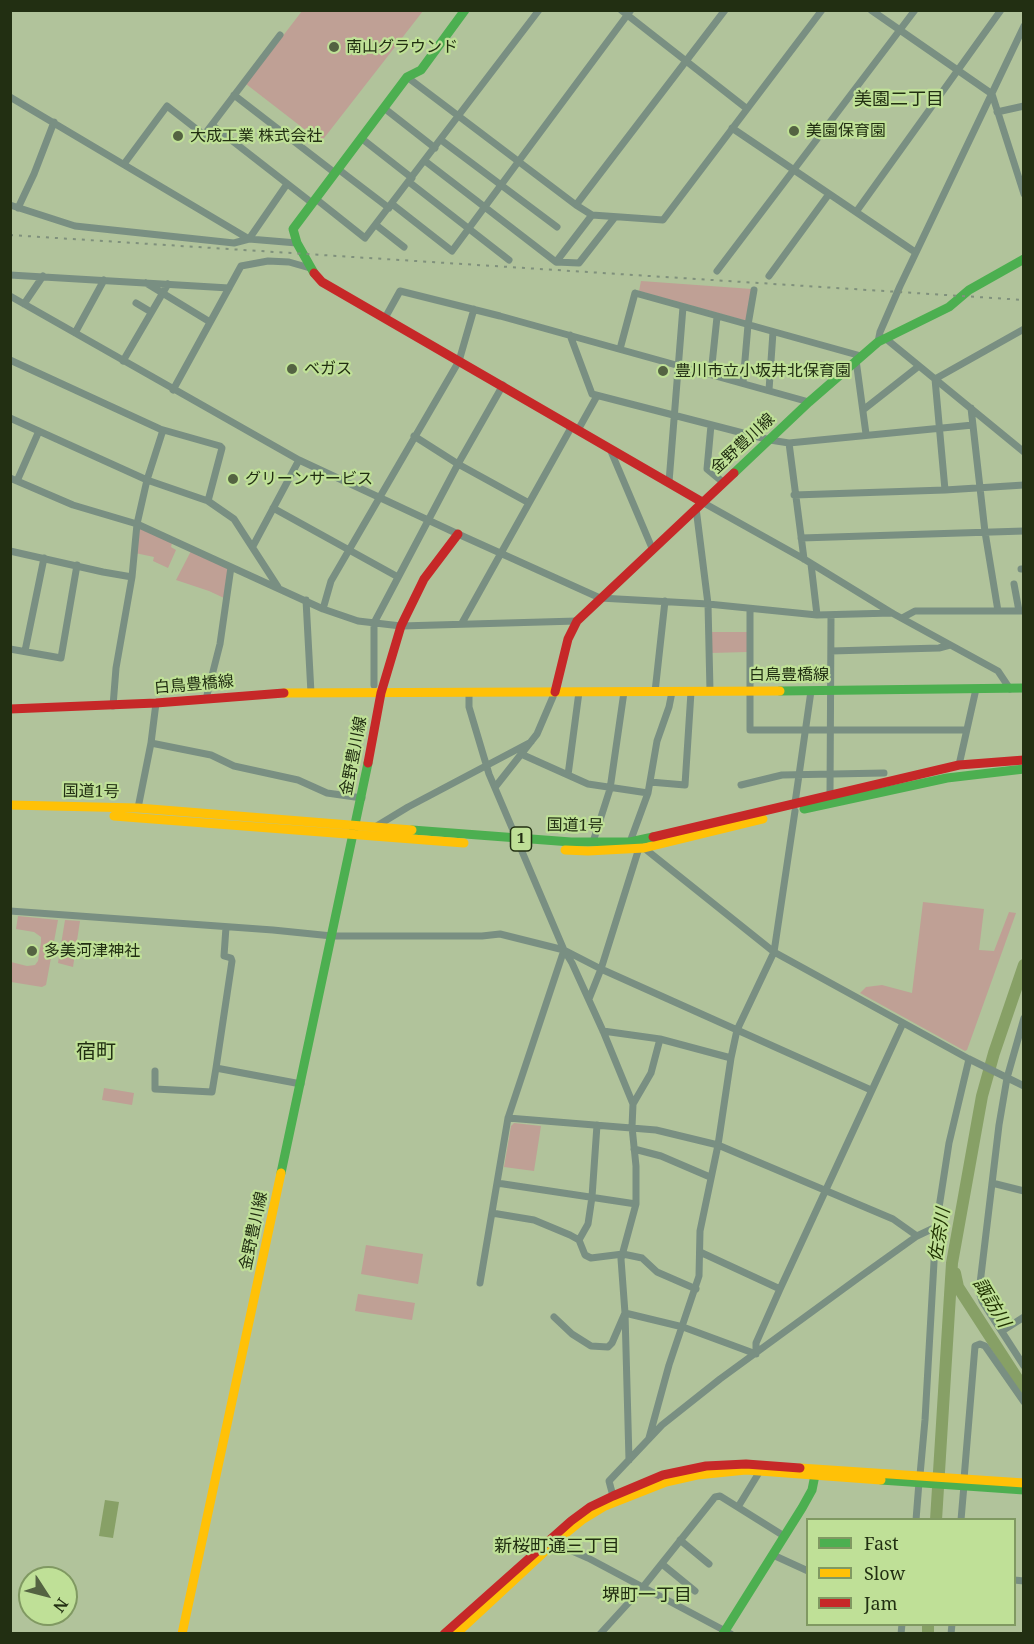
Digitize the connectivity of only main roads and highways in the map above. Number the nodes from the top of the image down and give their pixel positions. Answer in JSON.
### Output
{"nodes":[{"id":1,"x":461,"y":12,"type":"edge"},
{"id":2,"x":1023,"y":259,"type":"edge"},
{"id":3,"x":699,"y":505,"type":"junction"},
{"id":4,"x":458,"y":534,"type":"road end"},
{"id":5,"x":1023,"y":688,"type":"edge"},
{"id":6,"x":555,"y":692,"type":"junction"},
{"id":7,"x":381,"y":693,"type":"junction"},
{"id":8,"x":10,"y":709,"type":"edge"},
{"id":9,"x":1023,"y":760,"type":"edge"},
{"id":10,"x":1023,"y":769,"type":"edge"},
{"id":11,"x":10,"y":805,"type":"edge"},
{"id":12,"x":795,"y":807,"type":"junction"},
{"id":13,"x":10,"y":812,"type":"edge"},
{"id":14,"x":356,"y":825,"type":"junction"},
{"id":15,"x":354,"y":835,"type":"junction"},
{"id":16,"x":518,"y":843,"type":"junction"},
{"id":17,"x":816,"y":1471,"type":"junction"},
{"id":18,"x":961,"y":1482,"type":"junction"},
{"id":19,"x":1023,"y":1483,"type":"edge"},
{"id":20,"x":1023,"y":1490,"type":"edge"},
{"id":21,"x":726,"y":1632,"type":"edge"},
{"id":22,"x":182,"y":1634,"type":"edge"},
{"id":23,"x":444,"y":1634,"type":"edge"},
{"id":24,"x":456,"y":1634,"type":"edge"}],
"edges":[{"from":1,"to":3,"type":"main road"},
{"from":2,"to":3,"type":"main road","name":"金野豊川線"},
{"from":3,"to":6,"type":"main road","name":"金野豊川線"},
{"from":4,"to":7,"type":"main road","name":"金野豊川線"},
{"from":5,"to":6,"type":"main road","name":"白鳥豊橋線"},
{"from":6,"to":7,"type":"main road"},
{"from":7,"to":8,"type":"main road","name":"白鳥豊橋線"},
{"from":7,"to":14,"type":"main road","name":"金野豊川線"},
{"from":9,"to":12,"type":"main road","name":"国道1号","number":"1"},
{"from":10,"to":12,"type":"main road","name":"国道1号","number":"1"},
{"from":11,"to":14,"type":"main road","name":"国道1号","number":"1"},
{"from":12,"to":16,"type":"main road","name":"国道1号","number":"1"},
{"from":12,"to":16,"type":"main road","name":"国道1号","number":"1"},
{"from":13,"to":15,"type":"main road","name":"国道1号","number":"1"},
{"from":14,"to":15,"type":"main road","name":"金野豊川線"},
{"from":14,"to":16,"type":"main road","name":"国道1号","number":"1"},
{"from":15,"to":16,"type":"main road","name":"国道1号","number":"1"},
{"from":15,"to":22,"type":"main road","name":"金野豊川線"},
{"from":17,"to":18,"type":"main road"},
{"from":17,"to":21,"type":"main road"},
{"from":17,"to":23,"type":"main road"},
{"from":17,"to":24,"type":"main road"},
{"from":18,"to":19,"type":"main road"},
{"from":18,"to":20,"type":"main road"}]}
